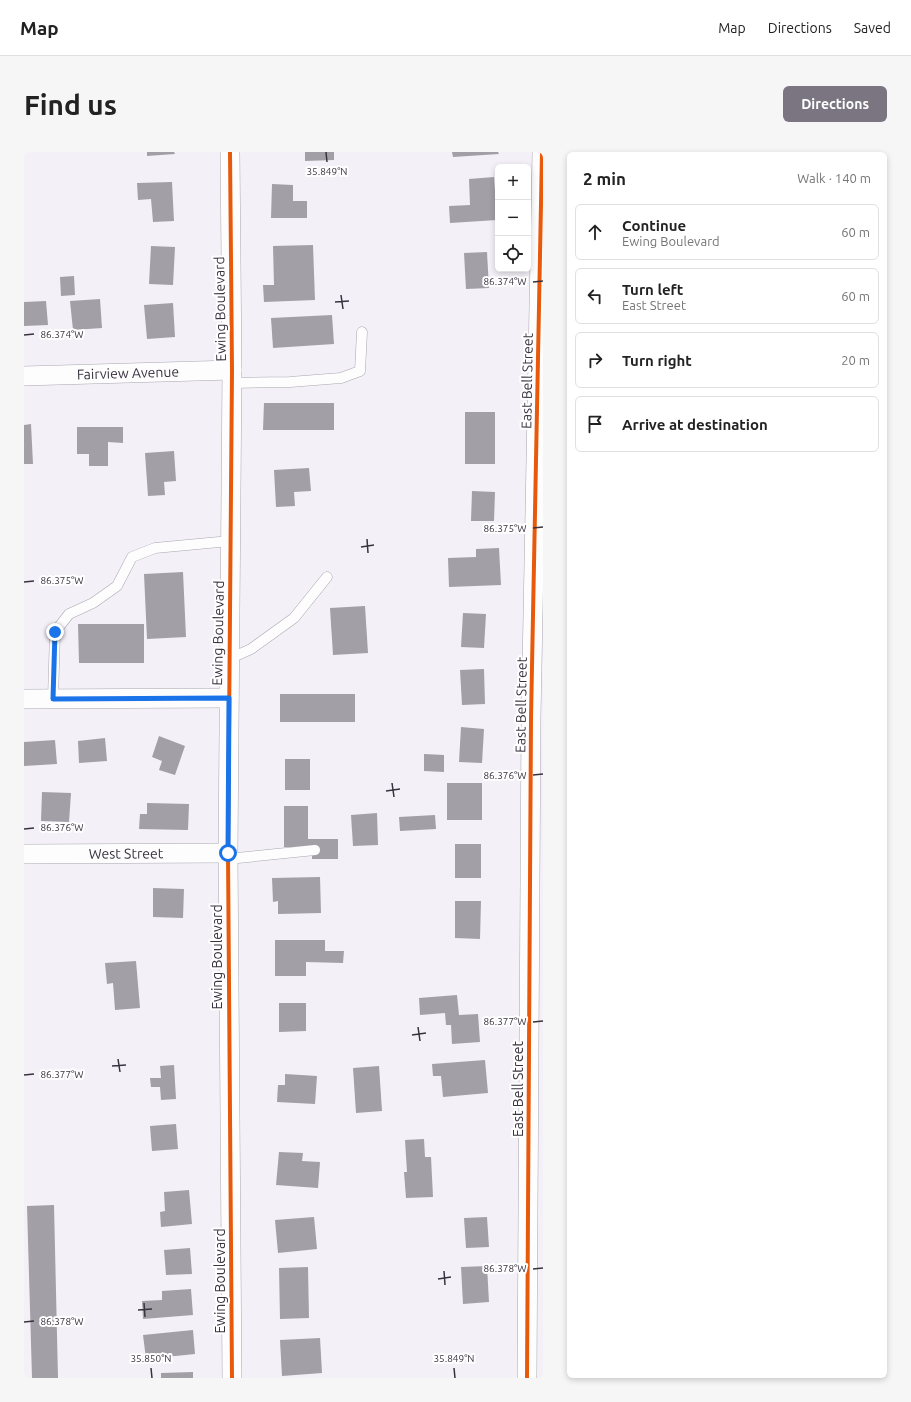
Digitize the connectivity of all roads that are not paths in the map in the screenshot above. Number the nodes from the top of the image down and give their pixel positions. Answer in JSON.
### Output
{"nodes":[{"id":1,"x":230,"y":152,"type":"edge"},
{"id":2,"x":542,"y":152,"type":"edge"},
{"id":3,"x":542,"y":187,"type":"edge"},
{"id":4,"x":362,"y":332,"type":"dead end"},
{"id":5,"x":24,"y":376,"type":"edge"},
{"id":6,"x":232,"y":377,"type":"junction"},
{"id":7,"x":230,"y":541,"type":"junction"},
{"id":8,"x":326,"y":577,"type":"dead end"},
{"id":9,"x":229,"y":659,"type":"junction"},
{"id":10,"x":229,"y":698,"type":"junction"},
{"id":11,"x":53,"y":699,"type":"junction"},
{"id":12,"x":24,"y":700,"type":"edge"},
{"id":13,"x":315,"y":850,"type":"dead end"},
{"id":14,"x":24,"y":854,"type":"edge"},
{"id":15,"x":228,"y":856,"type":"junction"},
{"id":16,"x":536,"y":1162,"type":"edge"},
{"id":17,"x":232,"y":1378,"type":"edge"},
{"id":18,"x":527,"y":1378,"type":"edge"}],
"edges":[{"from":1,"to":6,"type":"street","name":"Ewing Boulevard"},
{"from":2,"to":3,"type":"street","name":"East Bell Street"},
{"from":3,"to":16,"type":"street","name":"East Bell Street"},
{"from":4,"to":6,"type":"lane"},
{"from":5,"to":6,"type":"street","name":"Fairview Avenue"},
{"from":6,"to":7,"type":"street","name":"Ewing Boulevard"},
{"from":7,"to":9,"type":"street","name":"Ewing Boulevard"},
{"from":7,"to":11,"type":"lane"},
{"from":8,"to":9,"type":"lane"},
{"from":9,"to":10,"type":"street","name":"Ewing Boulevard"},
{"from":10,"to":11,"type":"street"},
{"from":10,"to":15,"type":"street","name":"Ewing Boulevard"},
{"from":11,"to":12,"type":"street"},
{"from":13,"to":15,"type":"lane"},
{"from":14,"to":15,"type":"street","name":"West Street"},
{"from":15,"to":17,"type":"street","name":"Ewing Boulevard"},
{"from":16,"to":18,"type":"street","name":"East Bell Street"}]}
